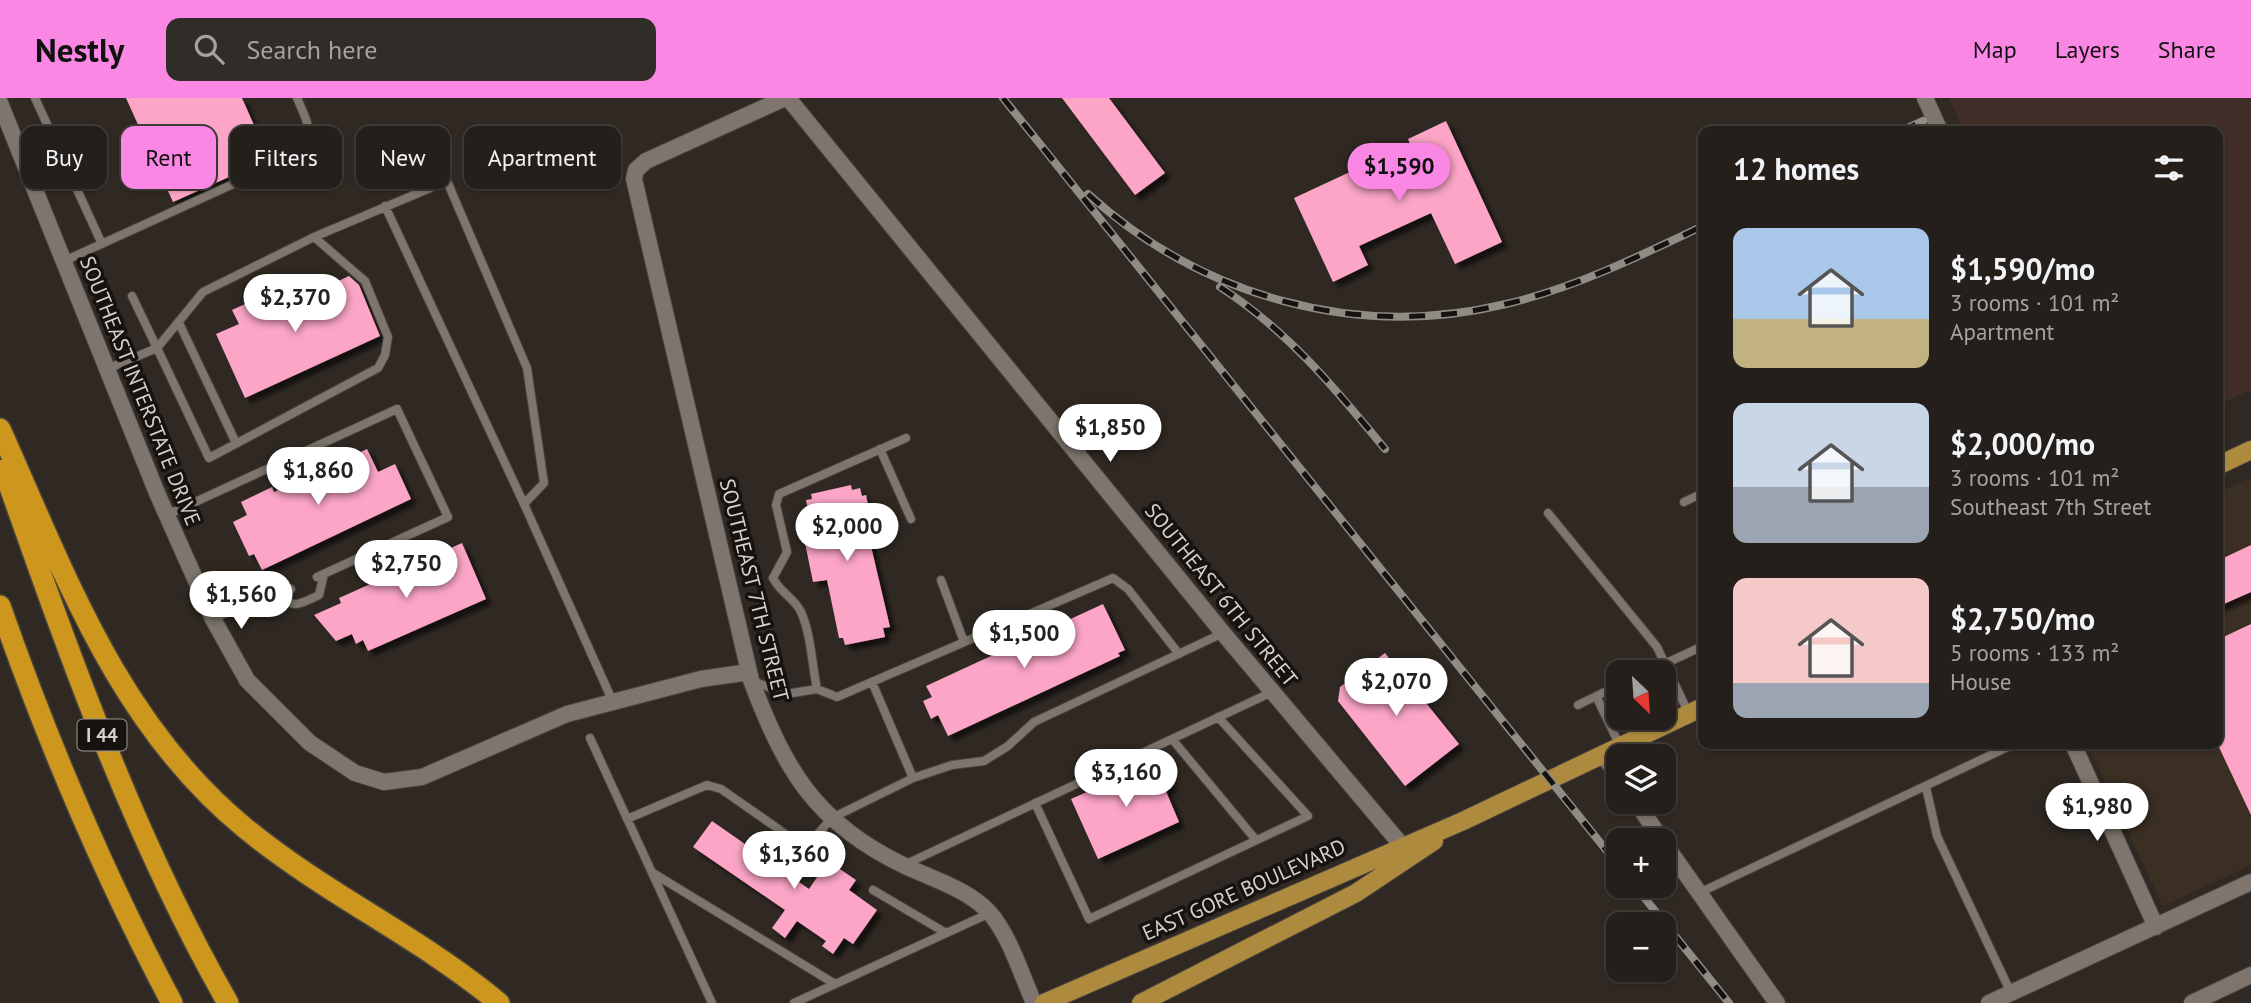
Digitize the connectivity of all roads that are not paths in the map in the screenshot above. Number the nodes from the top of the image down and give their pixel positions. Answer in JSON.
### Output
{"nodes":[{"id":1,"x":6,"y":98,"type":"edge"},
{"id":2,"x":35,"y":98,"type":"edge"},
{"id":3,"x":297,"y":98,"type":"edge"},
{"id":4,"x":786,"y":98,"type":"edge"},
{"id":5,"x":1924,"y":98,"type":"edge"},
{"id":6,"x":0,"y":102,"type":"edge"},
{"id":7,"x":1938,"y":126,"type":"edge"},
{"id":8,"x":386,"y":206,"type":"junction"},
{"id":9,"x":314,"y":237,"type":"junction"},
{"id":10,"x":102,"y":244,"type":"junction"},
{"id":11,"x":64,"y":261,"type":"junction"},
{"id":12,"x":132,"y":296,"type":"dead end"},
{"id":13,"x":179,"y":323,"type":"junction"},
{"id":14,"x":157,"y":348,"type":"junction"},
{"id":15,"x":107,"y":369,"type":"junction"},
{"id":16,"x":0,"y":429,"type":"edge"},
{"id":17,"x":906,"y":438,"type":"dead end"},
{"id":18,"x":236,"y":443,"type":"junction"},
{"id":19,"x":880,"y":449,"type":"junction"},
{"id":20,"x":2251,"y":450,"type":"edge"},
{"id":21,"x":0,"y":457,"type":"edge"},
{"id":22,"x":2223,"y":463,"type":"edge"},
{"id":23,"x":1698,"y":496,"type":"edge"},
{"id":24,"x":1684,"y":502,"type":"dead end"},
{"id":25,"x":524,"y":504,"type":"junction"},
{"id":26,"x":1548,"y":513,"type":"dead end"},
{"id":27,"x":167,"y":515,"type":"junction"},
{"id":28,"x":912,"y":519,"type":"dead end"},
{"id":29,"x":942,"y":580,"type":"dead end"},
{"id":30,"x":291,"y":589,"type":"dead end"},
{"id":31,"x":279,"y":594,"type":"junction"},
{"id":32,"x":0,"y":606,"type":"edge"},
{"id":33,"x":213,"y":619,"type":"junction"},
{"id":34,"x":1223,"y":633,"type":"junction"},
{"id":35,"x":964,"y":642,"type":"junction"},
{"id":36,"x":1698,"y":648,"type":"edge"},
{"id":37,"x":1178,"y":654,"type":"junction"},
{"id":38,"x":1664,"y":660,"type":"edge"},
{"id":39,"x":1672,"y":660,"type":"edge"},
{"id":40,"x":750,"y":676,"type":"junction"},
{"id":41,"x":1676,"y":680,"type":"edge"},
{"id":42,"x":872,"y":682,"type":"junction"},
{"id":43,"x":817,"y":689,"type":"junction"},
{"id":44,"x":1606,"y":691,"type":"edge"},
{"id":45,"x":1272,"y":692,"type":"junction"},
{"id":46,"x":1596,"y":696,"type":"junction"},
{"id":47,"x":613,"y":702,"type":"junction"},
{"id":48,"x":1578,"y":705,"type":"dead end"},
{"id":49,"x":1696,"y":711,"type":"edge"},
{"id":50,"x":1218,"y":717,"type":"junction"},
{"id":51,"x":590,"y":738,"type":"dead end"},
{"id":52,"x":1172,"y":739,"type":"junction"},
{"id":53,"x":1619,"y":744,"type":"edge"},
{"id":54,"x":1624,"y":744,"type":"edge"},
{"id":55,"x":2004,"y":749,"type":"edge"},
{"id":56,"x":2075,"y":749,"type":"edge"},
{"id":57,"x":1606,"y":753,"type":"edge"},
{"id":58,"x":1603,"y":755,"type":"junction"},
{"id":59,"x":1606,"y":759,"type":"edge"},
{"id":60,"x":914,"y":778,"type":"junction"},
{"id":61,"x":1926,"y":787,"type":"junction"},
{"id":62,"x":1035,"y":803,"type":"junction"},
{"id":63,"x":832,"y":818,"type":"junction"},
{"id":64,"x":627,"y":819,"type":"junction"},
{"id":65,"x":1256,"y":840,"type":"junction"},
{"id":66,"x":1406,"y":851,"type":"junction"},
{"id":67,"x":1676,"y":859,"type":"edge"},
{"id":68,"x":904,"y":865,"type":"junction"},
{"id":69,"x":651,"y":872,"type":"junction"},
{"id":70,"x":2251,"y":882,"type":"edge"},
{"id":71,"x":873,"y":890,"type":"dead end"},
{"id":72,"x":1699,"y":892,"type":"junction"},
{"id":73,"x":989,"y":913,"type":"junction"},
{"id":74,"x":2155,"y":927,"type":"junction"},
{"id":75,"x":946,"y":933,"type":"junction"},
{"id":76,"x":2251,"y":975,"type":"edge"},
{"id":77,"x":835,"y":984,"type":"junction"},
{"id":78,"x":2011,"y":993,"type":"junction"},
{"id":79,"x":172,"y":1003,"type":"edge"},
{"id":80,"x":228,"y":1003,"type":"edge"},
{"id":81,"x":499,"y":1003,"type":"edge"},
{"id":82,"x":712,"y":1003,"type":"edge"},
{"id":83,"x":794,"y":1003,"type":"edge"},
{"id":84,"x":1034,"y":1003,"type":"edge"},
{"id":85,"x":1044,"y":1003,"type":"edge"},
{"id":86,"x":1141,"y":1003,"type":"edge"},
{"id":87,"x":1777,"y":1003,"type":"edge"},
{"id":88,"x":1989,"y":1003,"type":"edge"},
{"id":89,"x":2192,"y":1003,"type":"edge"}],
"edges":[{"from":1,"to":6,"type":"lane"},
{"from":2,"to":10,"type":"lane"},
{"from":3,"to":10,"type":"lane"},
{"from":4,"to":34,"type":"street","name":"SOUTHEAST 6TH STREET"},
{"from":4,"to":40,"type":"street","name":"SOUTHEAST 7TH STREET"},
{"from":5,"to":7,"type":"street"},
{"from":6,"to":11,"type":"street","name":"SOUTHEAST INTERSTATE DRIVE"},
{"from":8,"to":9,"type":"lane"},
{"from":8,"to":25,"type":"lane"},
{"from":8,"to":25,"type":"lane"},
{"from":9,"to":13,"type":"lane"},
{"from":9,"to":18,"type":"lane"},
{"from":10,"to":11,"type":"lane"},
{"from":11,"to":15,"type":"street","name":"SOUTHEAST INTERSTATE DRIVE"},
{"from":12,"to":14,"type":"lane"},
{"from":13,"to":14,"type":"lane"},
{"from":13,"to":18,"type":"lane"},
{"from":14,"to":15,"type":"lane"},
{"from":14,"to":18,"type":"lane"},
{"from":15,"to":27,"type":"street","name":"SOUTHEAST INTERSTATE DRIVE"},
{"from":16,"to":81,"type":"highway"},
{"from":17,"to":19,"type":"lane"},
{"from":19,"to":28,"type":"lane"},
{"from":19,"to":43,"type":"lane"},
{"from":20,"to":22,"type":"main road"},
{"from":21,"to":80,"type":"highway","number":"I 44"},
{"from":23,"to":24,"type":"lane"},
{"from":25,"to":47,"type":"lane"},
{"from":26,"to":38,"type":"lane"},
{"from":27,"to":31,"type":"lane"},
{"from":27,"to":33,"type":"street","name":"SOUTHEAST INTERSTATE DRIVE"},
{"from":29,"to":35,"type":"lane"},
{"from":30,"to":31,"type":"lane"},
{"from":31,"to":33,"type":"lane"},
{"from":32,"to":79,"type":"highway","number":"I 44"},
{"from":33,"to":47,"type":"street","name":"SOUTHEAST INTERSTATE DRIVE"},
{"from":34,"to":37,"type":"lane"},
{"from":34,"to":45,"type":"street","name":"SOUTHEAST 6TH STREET"},
{"from":35,"to":37,"type":"lane"},
{"from":35,"to":42,"type":"lane"},
{"from":36,"to":39,"type":"lane"},
{"from":37,"to":60,"type":"lane"},
{"from":40,"to":43,"type":"lane"},
{"from":40,"to":47,"type":"street","name":"SOUTHEAST INTERSTATE DRIVE"},
{"from":40,"to":63,"type":"street","name":"SOUTHEAST 7TH STREET"},
{"from":41,"to":49,"type":"lane"},
{"from":42,"to":43,"type":"lane"},
{"from":42,"to":60,"type":"lane"},
{"from":44,"to":46,"type":"lane"},
{"from":45,"to":50,"type":"lane"},
{"from":45,"to":66,"type":"street","name":"SOUTHEAST 6TH STREET"},
{"from":46,"to":48,"type":"lane"},
{"from":46,"to":53,"type":"lane"},
{"from":49,"to":54,"type":"main road","name":"EAST GORE BOULEVARD"},
{"from":50,"to":52,"type":"lane"},
{"from":50,"to":65,"type":"lane"},
{"from":51,"to":64,"type":"lane"},
{"from":52,"to":62,"type":"lane"},
{"from":52,"to":65,"type":"lane"},
{"from":55,"to":61,"type":"lane"},
{"from":56,"to":74,"type":"street"},
{"from":57,"to":58,"type":"main road","name":"EAST GORE BOULEVARD"},
{"from":58,"to":59,"type":"street"},
{"from":58,"to":66,"type":"main road","name":"EAST GORE BOULEVARD"},
{"from":60,"to":63,"type":"lane"},
{"from":61,"to":72,"type":"lane"},
{"from":61,"to":78,"type":"lane"},
{"from":62,"to":65,"type":"lane"},
{"from":62,"to":68,"type":"lane"},
{"from":63,"to":64,"type":"lane"},
{"from":63,"to":68,"type":"street","name":"SOUTHEAST 7TH STREET"},
{"from":64,"to":69,"type":"lane"},
{"from":66,"to":85,"type":"main road","name":"EAST GORE BOULEVARD"},
{"from":66,"to":86,"type":"main road","name":"EAST GORE BOULEVARD"},
{"from":67,"to":72,"type":"street"},
{"from":68,"to":73,"type":"street","name":"SOUTHEAST 7TH STREET"},
{"from":69,"to":77,"type":"lane"},
{"from":69,"to":82,"type":"lane"},
{"from":70,"to":74,"type":"street"},
{"from":71,"to":75,"type":"lane"},
{"from":72,"to":87,"type":"street"},
{"from":73,"to":75,"type":"lane"},
{"from":73,"to":84,"type":"street","name":"SOUTHEAST 7TH STREET"},
{"from":74,"to":78,"type":"street"},
{"from":75,"to":77,"type":"lane"},
{"from":76,"to":89,"type":"street"},
{"from":77,"to":83,"type":"lane"},
{"from":78,"to":88,"type":"street"}]}
